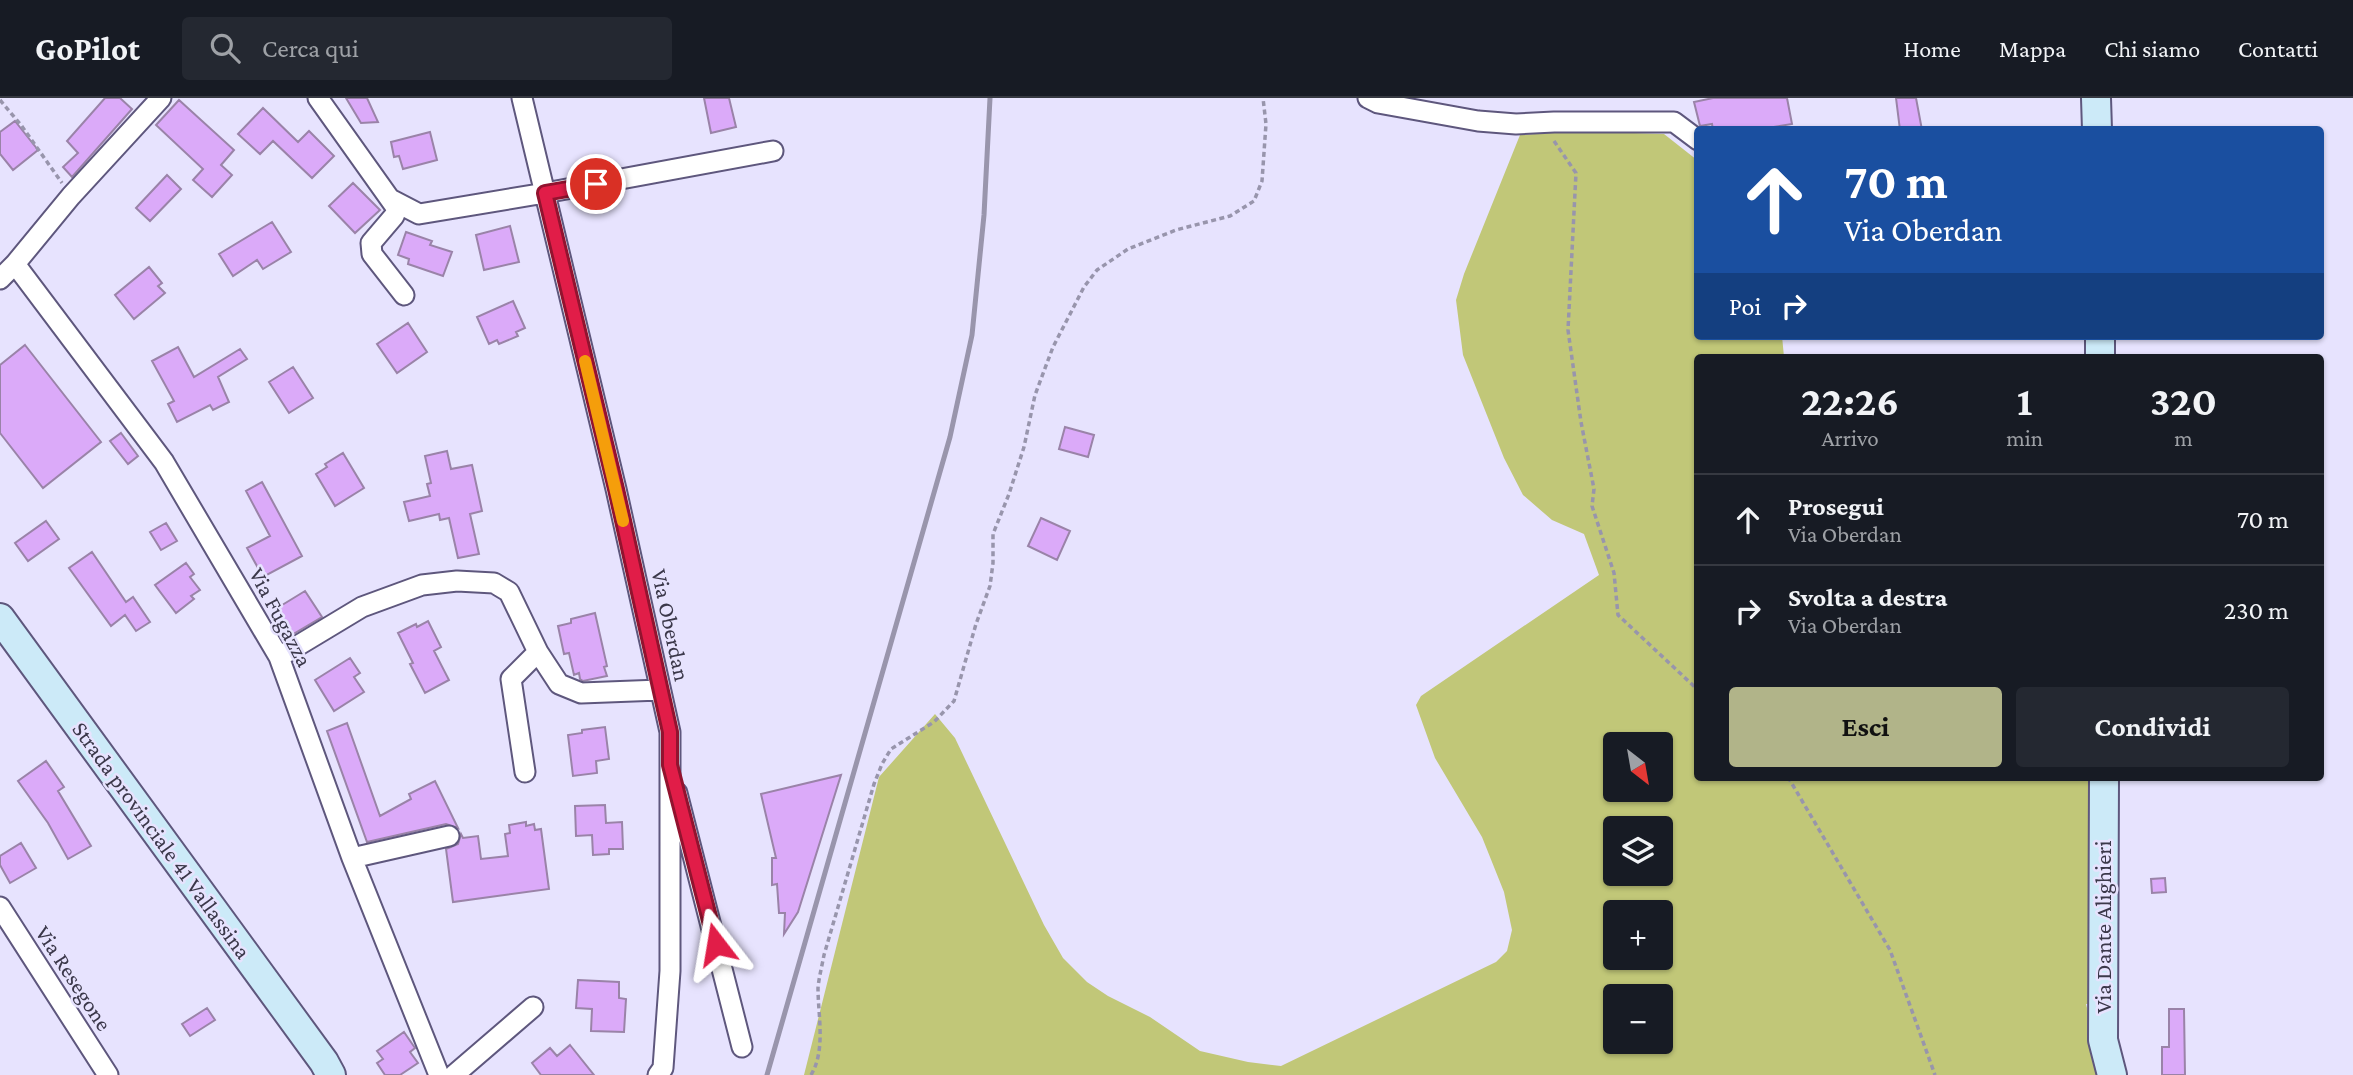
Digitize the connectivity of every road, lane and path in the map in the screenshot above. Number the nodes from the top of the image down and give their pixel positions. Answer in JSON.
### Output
{"nodes":[{"id":1,"x":161,"y":98,"type":"edge"},
{"id":2,"x":318,"y":98,"type":"edge"},
{"id":3,"x":522,"y":98,"type":"edge"},
{"id":4,"x":1263,"y":98,"type":"edge"},
{"id":5,"x":1368,"y":98,"type":"edge"},
{"id":6,"x":2096,"y":98,"type":"edge"},
{"id":7,"x":0,"y":100,"type":"edge"},
{"id":8,"x":1554,"y":122,"type":"junction"},
{"id":9,"x":2097,"y":126,"type":"edge"},
{"id":10,"x":1694,"y":137,"type":"edge"},
{"id":11,"x":773,"y":151,"type":"dead end"},
{"id":12,"x":545,"y":193,"type":"junction"},
{"id":13,"x":71,"y":196,"type":"junction"},
{"id":14,"x":392,"y":200,"type":"junction"},
{"id":15,"x":15,"y":264,"type":"junction"},
{"id":16,"x":0,"y":279,"type":"edge"},
{"id":17,"x":404,"y":295,"type":"dead end"},
{"id":18,"x":0,"y":618,"type":"edge"},
{"id":19,"x":538,"y":652,"type":"junction"},
{"id":20,"x":279,"y":657,"type":"junction"},
{"id":21,"x":1694,"y":686,"type":"edge"},
{"id":22,"x":660,"y":690,"type":"junction"},
{"id":23,"x":670,"y":765,"type":"junction"},
{"id":24,"x":525,"y":772,"type":"dead end"},
{"id":25,"x":1790,"y":781,"type":"edge"},
{"id":26,"x":2104,"y":781,"type":"edge"},
{"id":27,"x":449,"y":836,"type":"dead end"},
{"id":28,"x":352,"y":858,"type":"junction"},
{"id":29,"x":0,"y":907,"type":"edge"},
{"id":30,"x":533,"y":1007,"type":"dead end"},
{"id":31,"x":742,"y":1047,"type":"dead end"},
{"id":32,"x":330,"y":1071,"type":"edge"},
{"id":33,"x":108,"y":1075,"type":"edge"},
{"id":34,"x":439,"y":1075,"type":"edge"},
{"id":35,"x":454,"y":1075,"type":"edge"},
{"id":36,"x":658,"y":1075,"type":"edge"},
{"id":37,"x":811,"y":1075,"type":"edge"},
{"id":38,"x":1935,"y":1075,"type":"edge"},
{"id":39,"x":2112,"y":1075,"type":"edge"}],
"edges":[{"from":1,"to":13,"type":"street"},
{"from":2,"to":14,"type":"street"},
{"from":3,"to":12,"type":"street","name":"Via Oberdan"},
{"from":4,"to":37,"type":"path"},
{"from":5,"to":8,"type":"street"},
{"from":6,"to":9,"type":"main road"},
{"from":7,"to":13,"type":"path"},
{"from":8,"to":10,"type":"street"},
{"from":8,"to":21,"type":"path"},
{"from":11,"to":12,"type":"street"},
{"from":12,"to":14,"type":"street"},
{"from":12,"to":22,"type":"street","name":"Via Oberdan"},
{"from":13,"to":15,"type":"street"},
{"from":14,"to":17,"type":"street"},
{"from":15,"to":16,"type":"street"},
{"from":15,"to":20,"type":"street","name":"Via Fugazza"},
{"from":18,"to":32,"type":"main road","name":"Strada provinciale 41 Vallassina"},
{"from":19,"to":20,"type":"street"},
{"from":19,"to":22,"type":"street"},
{"from":19,"to":24,"type":"street"},
{"from":20,"to":28,"type":"street","name":"Via Fugazza"},
{"from":22,"to":23,"type":"street","name":"Via Oberdan"},
{"from":23,"to":31,"type":"street"},
{"from":23,"to":36,"type":"street","name":"Via Oberdan"},
{"from":25,"to":38,"type":"path"},
{"from":26,"to":39,"type":"main road","name":"Via Dante Alighieri"},
{"from":27,"to":28,"type":"street"},
{"from":28,"to":34,"type":"street","name":"Via Fugazza"},
{"from":29,"to":33,"type":"street","name":"Via Resegone"},
{"from":30,"to":35,"type":"street"}]}
